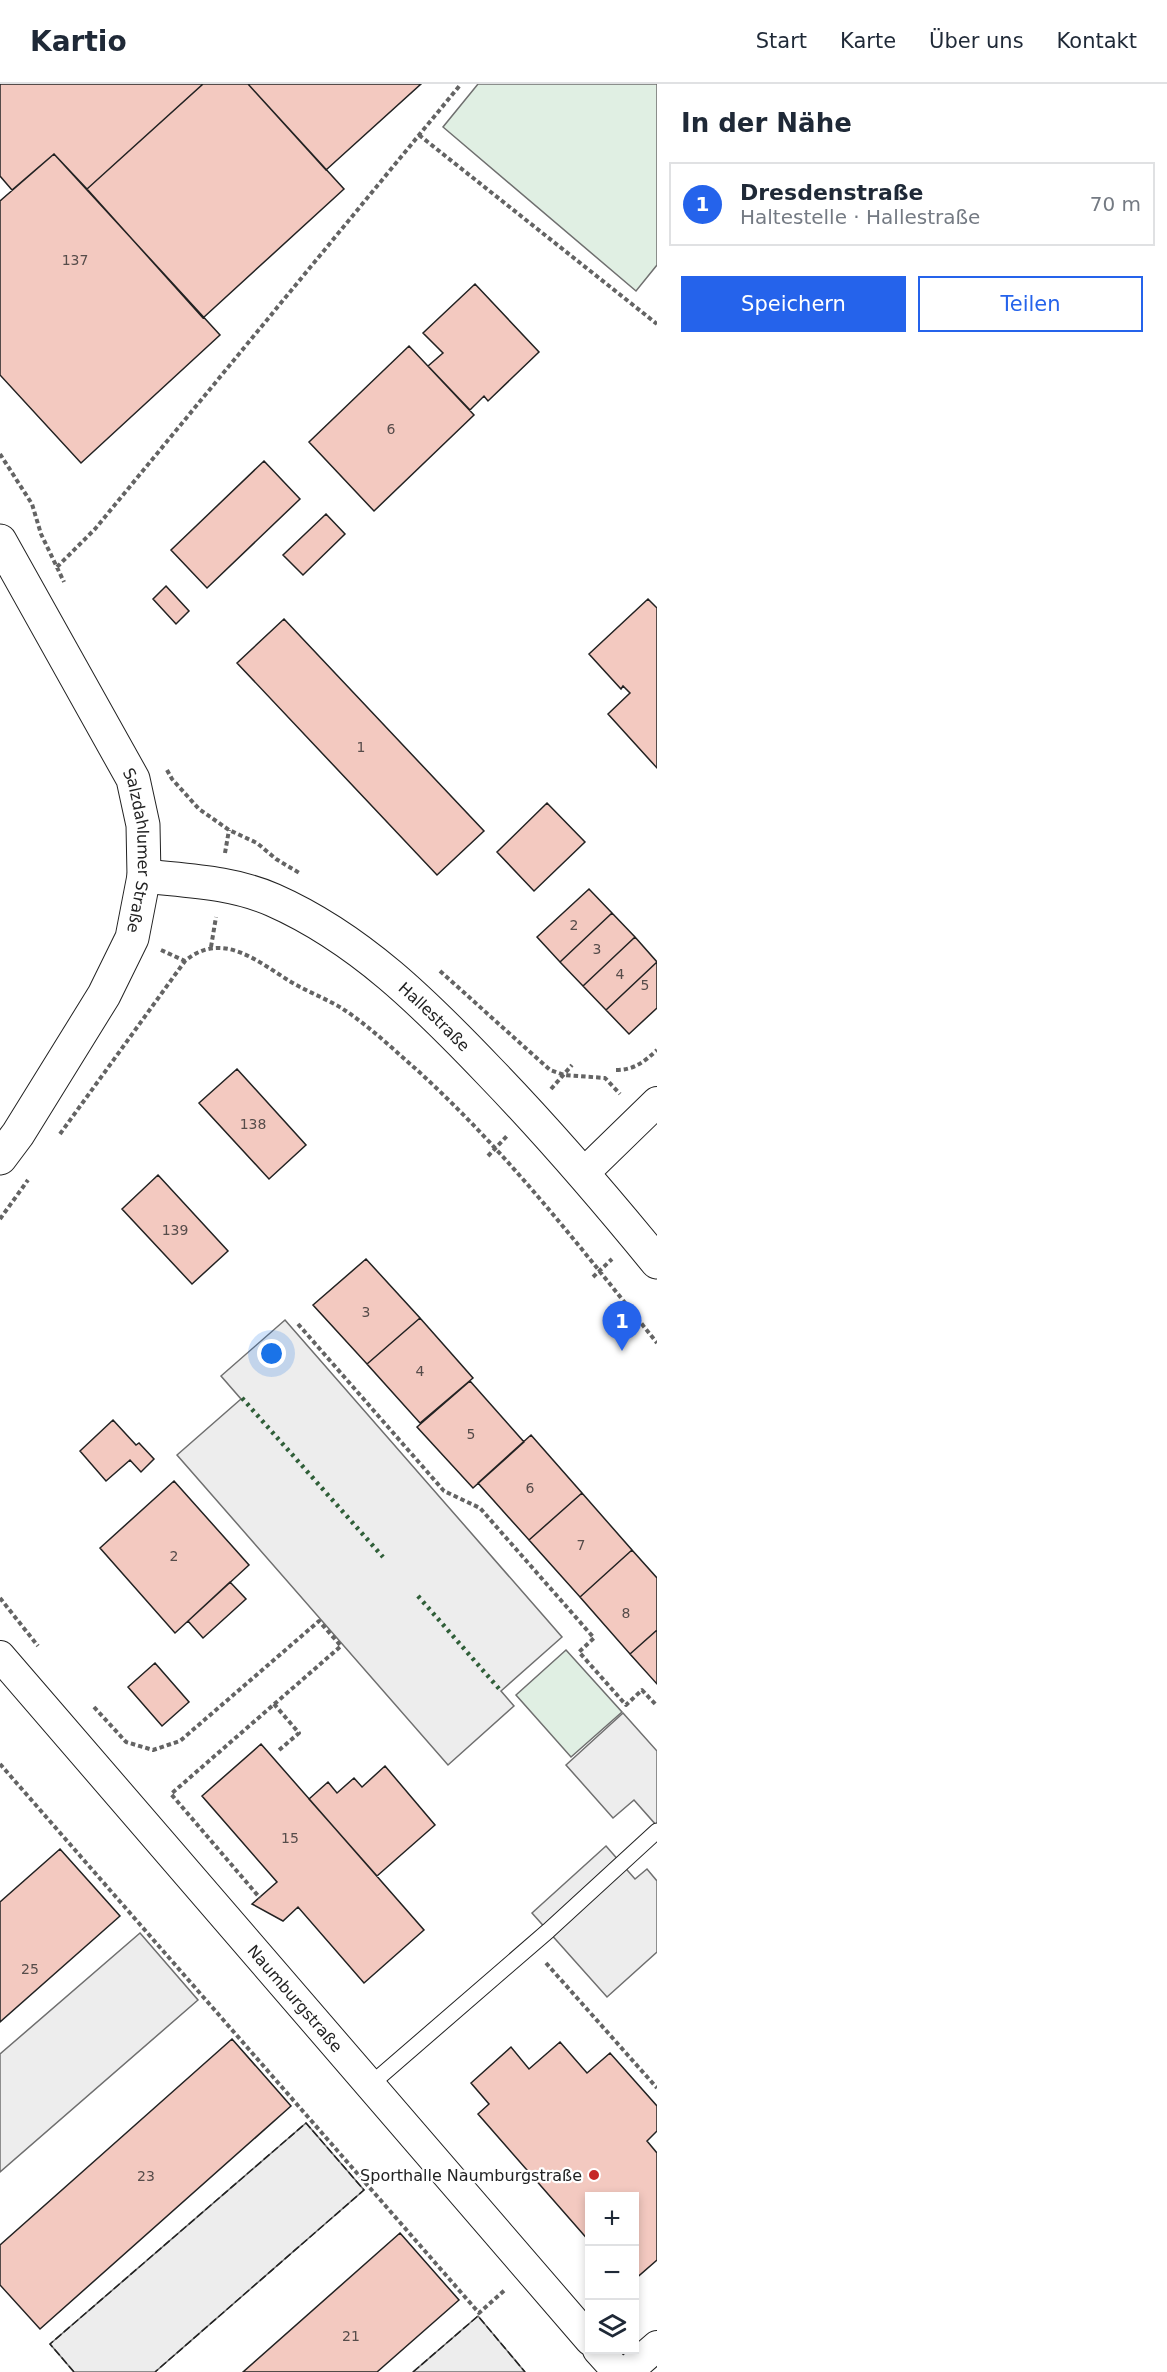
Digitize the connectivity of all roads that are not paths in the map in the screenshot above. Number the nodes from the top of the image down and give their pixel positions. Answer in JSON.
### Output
{"nodes":[{"id":1,"x":0,"y":541,"type":"edge"},
{"id":2,"x":144,"y":876,"type":"junction"},
{"id":3,"x":649,"y":1110,"type":"edge"},
{"id":4,"x":0,"y":1158,"type":"edge"},
{"id":5,"x":584,"y":1173,"type":"junction"},
{"id":6,"x":657,"y":1262,"type":"edge"},
{"id":7,"x":0,"y":1656,"type":"edge"},
{"id":8,"x":657,"y":1831,"type":"edge"},
{"id":9,"x":370,"y":2085,"type":"junction"},
{"id":10,"x":585,"y":2334,"type":"edge"},
{"id":11,"x":657,"y":2346,"type":"edge"},
{"id":12,"x":602,"y":2354,"type":"edge"},
{"id":13,"x":618,"y":2372,"type":"edge"},
{"id":14,"x":627,"y":2372,"type":"edge"}],
"edges":[{"from":1,"to":2,"type":"main road","name":"Salzdahlumer Straße"},
{"from":2,"to":4,"type":"main road","name":"Salzdahlumer Straße"},
{"from":2,"to":5,"type":"main road","name":"Hallestraße"},
{"from":3,"to":5,"type":"street"},
{"from":5,"to":6,"type":"main road","name":"Hallestraße"},
{"from":7,"to":9,"type":"street","name":"Naumburgstraße"},
{"from":8,"to":9,"type":"lane"},
{"from":9,"to":10,"type":"street","name":"Naumburgstraße"},
{"from":11,"to":14,"type":"street"},
{"from":12,"to":13,"type":"street"}]}
